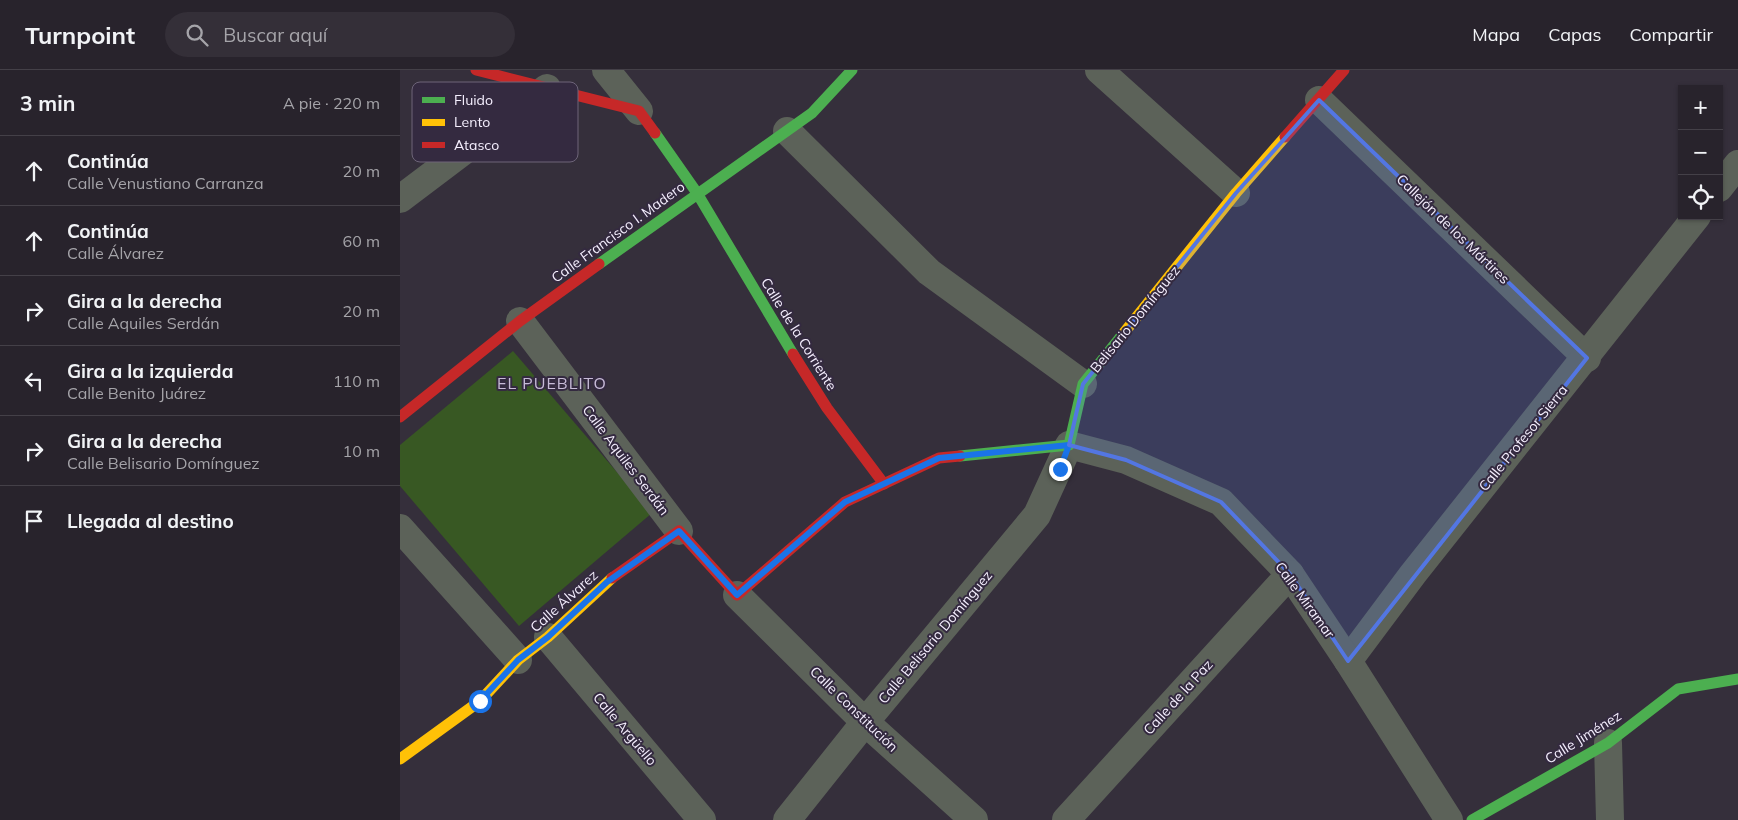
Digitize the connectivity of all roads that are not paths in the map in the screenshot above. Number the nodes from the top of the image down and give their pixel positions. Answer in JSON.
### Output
{"nodes":[{"id":1,"x":476,"y":70,"type":"edge"},
{"id":2,"x":606,"y":70,"type":"edge"},
{"id":3,"x":852,"y":70,"type":"edge"},
{"id":4,"x":1099,"y":70,"type":"edge"},
{"id":5,"x":1344,"y":70,"type":"edge"},
{"id":6,"x":523,"y":82,"type":"edge"},
{"id":7,"x":578,"y":96,"type":"edge"},
{"id":8,"x":1319,"y":100,"type":"junction"},
{"id":9,"x":640,"y":111,"type":"junction"},
{"id":10,"x":787,"y":130,"type":"junction"},
{"id":11,"x":449,"y":162,"type":"edge"},
{"id":12,"x":1738,"y":164,"type":"edge"},
{"id":13,"x":1723,"y":183,"type":"edge"},
{"id":14,"x":697,"y":193,"type":"junction"},
{"id":15,"x":1236,"y":193,"type":"junction"},
{"id":16,"x":400,"y":199,"type":"edge"},
{"id":17,"x":1695,"y":220,"type":"edge"},
{"id":18,"x":520,"y":321,"type":"junction"},
{"id":19,"x":1587,"y":358,"type":"junction"},
{"id":20,"x":1083,"y":384,"type":"junction"},
{"id":21,"x":400,"y":417,"type":"edge"},
{"id":22,"x":1069,"y":445,"type":"junction"},
{"id":23,"x":884,"y":484,"type":"junction"},
{"id":24,"x":400,"y":528,"type":"edge"},
{"id":25,"x":679,"y":531,"type":"junction"},
{"id":26,"x":1290,"y":574,"type":"junction"},
{"id":27,"x":737,"y":595,"type":"junction"},
{"id":28,"x":548,"y":637,"type":"junction"},
{"id":29,"x":518,"y":660,"type":"junction"},
{"id":30,"x":1348,"y":661,"type":"junction"},
{"id":31,"x":1738,"y":679,"type":"edge"},
{"id":32,"x":865,"y":722,"type":"junction"},
{"id":33,"x":1608,"y":743,"type":"junction"},
{"id":34,"x":400,"y":760,"type":"edge"},
{"id":35,"x":1478,"y":818,"type":"edge"},
{"id":36,"x":702,"y":820,"type":"edge"},
{"id":37,"x":787,"y":820,"type":"edge"},
{"id":38,"x":974,"y":820,"type":"edge"},
{"id":39,"x":1066,"y":820,"type":"edge"},
{"id":40,"x":1449,"y":820,"type":"edge"},
{"id":41,"x":1610,"y":820,"type":"edge"}],
"edges":[{"from":1,"to":6,"type":"street"},
{"from":2,"to":9,"type":"street"},
{"from":3,"to":10,"type":"street","name":"Calle Francisco I. Madero"},
{"from":4,"to":15,"type":"street"},
{"from":5,"to":8,"type":"street","name":"Belisario Domínguez"},
{"from":7,"to":9,"type":"street"},
{"from":8,"to":15,"type":"street","name":"Belisario Domínguez"},
{"from":8,"to":19,"type":"street","name":"Callejón de los Mártires"},
{"from":9,"to":14,"type":"street","name":"Calle de la Corriente"},
{"from":10,"to":14,"type":"street","name":"Calle Francisco I. Madero"},
{"from":10,"to":20,"type":"street","name":"Belisario Domínguez"},
{"from":11,"to":16,"type":"street"},
{"from":12,"to":13,"type":"street"},
{"from":14,"to":18,"type":"street","name":"Calle Francisco I. Madero"},
{"from":14,"to":23,"type":"street","name":"Calle de la Corriente"},
{"from":15,"to":20,"type":"street","name":"Belisario Domínguez"},
{"from":17,"to":19,"type":"street","name":"Calle Profesor Sierra"},
{"from":18,"to":21,"type":"street","name":"Calle Francisco I. Madero"},
{"from":18,"to":25,"type":"street","name":"Calle Aquiles Serdán"},
{"from":19,"to":30,"type":"street","name":"Calle Profesor Sierra"},
{"from":20,"to":22,"type":"street"},
{"from":22,"to":23,"type":"street"},
{"from":22,"to":26,"type":"street","name":"Calle Miramar"},
{"from":22,"to":32,"type":"street","name":"Calle Belisario Domínguez"},
{"from":23,"to":27,"type":"street"},
{"from":24,"to":29,"type":"street"},
{"from":25,"to":27,"type":"street","name":"Calle Aquiles Serdán"},
{"from":25,"to":28,"type":"street","name":"Calle Álvarez"},
{"from":26,"to":30,"type":"street","name":"Calle Miramar"},
{"from":26,"to":39,"type":"street","name":"Calle de la Paz"},
{"from":27,"to":32,"type":"street","name":"Calle Constitución"},
{"from":28,"to":29,"type":"street","name":"Calle Álvarez"},
{"from":28,"to":36,"type":"street","name":"Calle Argüello"},
{"from":29,"to":34,"type":"street","name":"Calle Álvarez"},
{"from":30,"to":40,"type":"street","name":"Calle Miramar"},
{"from":31,"to":33,"type":"street","name":"Calle Jiménez"},
{"from":32,"to":37,"type":"street","name":"Calle Belisario Domínguez"},
{"from":32,"to":38,"type":"street","name":"Calle Constitución"},
{"from":33,"to":35,"type":"street","name":"Calle Jiménez"},
{"from":33,"to":41,"type":"street"}]}
